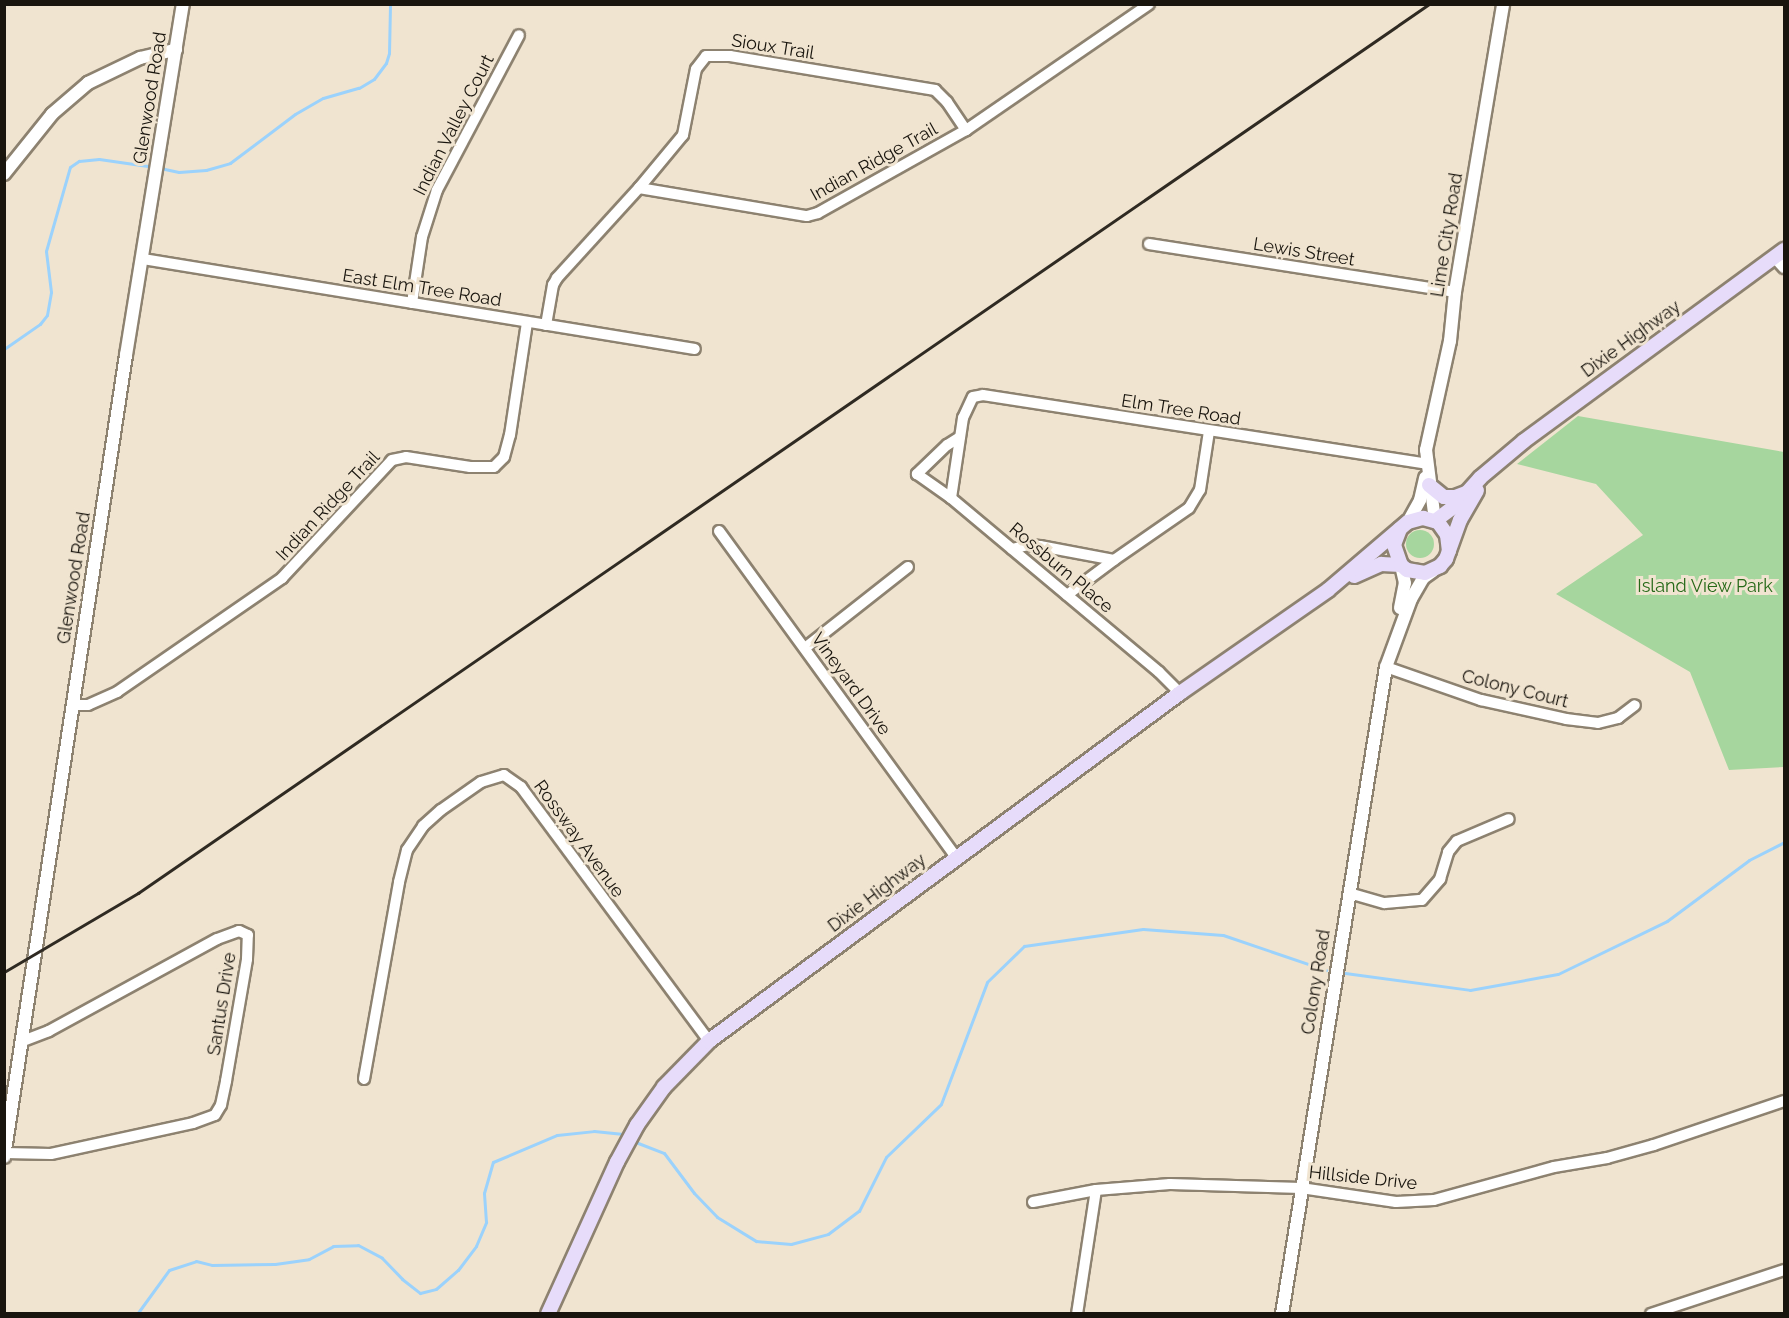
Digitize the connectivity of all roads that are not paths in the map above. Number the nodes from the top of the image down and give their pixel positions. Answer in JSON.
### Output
{"nodes":[{"id":1,"x":183,"y":4,"type":"edge"},
{"id":2,"x":1149,"y":4,"type":"edge"},
{"id":3,"x":1503,"y":4,"type":"edge"},
{"id":4,"x":519,"y":35,"type":"dead end"},
{"id":5,"x":176,"y":50,"type":"junction"},
{"id":6,"x":966,"y":130,"type":"junction"},
{"id":7,"x":4,"y":174,"type":"edge"},
{"id":8,"x":639,"y":188,"type":"junction"},
{"id":9,"x":1149,"y":244,"type":"dead end"},
{"id":10,"x":1779,"y":253,"type":"edge"},
{"id":11,"x":143,"y":259,"type":"junction"},
{"id":12,"x":1785,"y":268,"type":"edge"},
{"id":13,"x":1455,"y":292,"type":"junction"},
{"id":14,"x":412,"y":303,"type":"junction"},
{"id":15,"x":527,"y":322,"type":"junction"},
{"id":16,"x":546,"y":325,"type":"junction"},
{"id":17,"x":695,"y":349,"type":"dead end"},
{"id":18,"x":1209,"y":431,"type":"junction"},
{"id":19,"x":960,"y":437,"type":"junction"},
{"id":20,"x":1502,"y":461,"type":"junction"},
{"id":21,"x":1428,"y":474,"type":"junction"},
{"id":22,"x":1466,"y":493,"type":"junction"},
{"id":23,"x":951,"y":498,"type":"junction"},
{"id":24,"x":1435,"y":521,"type":"junction"},
{"id":25,"x":1405,"y":525,"type":"junction"},
{"id":26,"x":719,"y":531,"type":"dead end"},
{"id":27,"x":1012,"y":549,"type":"junction"},
{"id":28,"x":1449,"y":551,"type":"junction"},
{"id":29,"x":1114,"y":560,"type":"junction"},
{"id":30,"x":1401,"y":565,"type":"junction"},
{"id":31,"x":908,"y":567,"type":"dead end"},
{"id":32,"x":1433,"y":571,"type":"junction"},
{"id":33,"x":1328,"y":590,"type":"junction"},
{"id":34,"x":1067,"y":595,"type":"junction"},
{"id":35,"x":805,"y":648,"type":"junction"},
{"id":36,"x":1388,"y":662,"type":"junction"},
{"id":37,"x":1180,"y":693,"type":"junction"},
{"id":38,"x":73,"y":705,"type":"junction"},
{"id":39,"x":1635,"y":705,"type":"dead end"},
{"id":40,"x":1509,"y":819,"type":"dead end"},
{"id":41,"x":956,"y":857,"type":"junction"},
{"id":42,"x":1349,"y":893,"type":"junction"},
{"id":43,"x":23,"y":1041,"type":"junction"},
{"id":44,"x":709,"y":1041,"type":"junction"},
{"id":45,"x":364,"y":1079,"type":"dead end"},
{"id":46,"x":1785,"y":1101,"type":"edge"},
{"id":47,"x":5,"y":1155,"type":"edge"},
{"id":48,"x":1301,"y":1188,"type":"junction"},
{"id":49,"x":1096,"y":1190,"type":"junction"},
{"id":50,"x":1033,"y":1202,"type":"dead end"},
{"id":51,"x":1785,"y":1270,"type":"edge"},
{"id":52,"x":548,"y":1314,"type":"edge"},
{"id":53,"x":1077,"y":1314,"type":"edge"},
{"id":54,"x":1282,"y":1314,"type":"edge"},
{"id":55,"x":1651,"y":1314,"type":"edge"}],
"edges":[{"from":1,"to":5,"type":"street","name":"Glenwood Road"},
{"from":2,"to":6,"type":"street","name":"Indian Ridge Trail"},
{"from":3,"to":13,"type":"street","name":"Lime City Road"},
{"from":4,"to":14,"type":"street","name":"Indian Valley Court"},
{"from":5,"to":7,"type":"street"},
{"from":5,"to":11,"type":"street","name":"Glenwood Road"},
{"from":6,"to":8,"type":"street","name":"Indian Ridge Trail"},
{"from":6,"to":8,"type":"street","name":"Sioux Trail"},
{"from":8,"to":16,"type":"street"},
{"from":9,"to":13,"type":"street","name":"Lewis Street"},
{"from":10,"to":12,"type":"street"},
{"from":10,"to":20,"type":"main road","name":"Dixie Highway"},
{"from":11,"to":14,"type":"street","name":"East Elm Tree Road"},
{"from":11,"to":38,"type":"street","name":"Glenwood Road"},
{"from":13,"to":21,"type":"street","name":"Lime City Road"},
{"from":14,"to":15,"type":"street","name":"East Elm Tree Road"},
{"from":15,"to":16,"type":"street","name":"East Elm Tree Road"},
{"from":15,"to":38,"type":"street","name":"Indian Ridge Trail"},
{"from":16,"to":17,"type":"street","name":"East Elm Tree Road"},
{"from":18,"to":19,"type":"street","name":"Elm Tree Road"},
{"from":18,"to":21,"type":"street","name":"Elm Tree Road"},
{"from":18,"to":29,"type":"street"},
{"from":19,"to":23,"type":"street","name":"Elm Tree Road"},
{"from":19,"to":23,"type":"street","name":"Rossburn Place"},
{"from":20,"to":22,"type":"main road","name":"Dixie Highway"},
{"from":20,"to":28,"type":"main road","name":"Dixie Highway"},
{"from":21,"to":22,"type":"main road"},
{"from":21,"to":24,"type":"street","name":"Lime City Road"},
{"from":21,"to":25,"type":"street","name":"Lime City Road"},
{"from":22,"to":24,"type":"main road","name":"Dixie Highway"},
{"from":23,"to":27,"type":"street","name":"Rossburn Place"},
{"from":24,"to":25,"type":"main road"},
{"from":24,"to":28,"type":"main road"},
{"from":25,"to":30,"type":"main road"},
{"from":25,"to":33,"type":"main road","name":"Dixie Highway"},
{"from":26,"to":35,"type":"street","name":"Vineyard Drive"},
{"from":27,"to":29,"type":"street"},
{"from":27,"to":34,"type":"street","name":"Rossburn Place"},
{"from":28,"to":32,"type":"main road","name":"Dixie Highway"},
{"from":29,"to":34,"type":"street"},
{"from":30,"to":32,"type":"main road","name":"Dixie Highway"},
{"from":30,"to":33,"type":"main road","name":"Dixie Highway"},
{"from":30,"to":36,"type":"street","name":"Colony Road"},
{"from":31,"to":35,"type":"street"},
{"from":32,"to":36,"type":"street","name":"Colony Road"},
{"from":33,"to":37,"type":"main road","name":"Dixie Highway"},
{"from":34,"to":37,"type":"street","name":"Rossburn Place"},
{"from":35,"to":41,"type":"street","name":"Vineyard Drive"},
{"from":36,"to":39,"type":"street","name":"Colony Court"},
{"from":36,"to":42,"type":"street","name":"Colony Road"},
{"from":37,"to":41,"type":"main road","name":"Dixie Highway"},
{"from":38,"to":43,"type":"street","name":"Glenwood Road"},
{"from":40,"to":42,"type":"street"},
{"from":41,"to":44,"type":"main road","name":"Dixie Highway"},
{"from":42,"to":48,"type":"street","name":"Colony Road"},
{"from":43,"to":47,"type":"street","name":"Glenwood Road"},
{"from":43,"to":47,"type":"street","name":"Santus Drive"},
{"from":44,"to":45,"type":"street","name":"Rossway Avenue"},
{"from":44,"to":52,"type":"main road","name":"Dixie Highway"},
{"from":46,"to":48,"type":"street","name":"Hillside Drive"},
{"from":48,"to":49,"type":"street","name":"Hillside Drive"},
{"from":48,"to":54,"type":"street","name":"Colony Road"},
{"from":49,"to":50,"type":"street","name":"Hillside Drive"},
{"from":49,"to":53,"type":"street"},
{"from":51,"to":55,"type":"street"}]}
